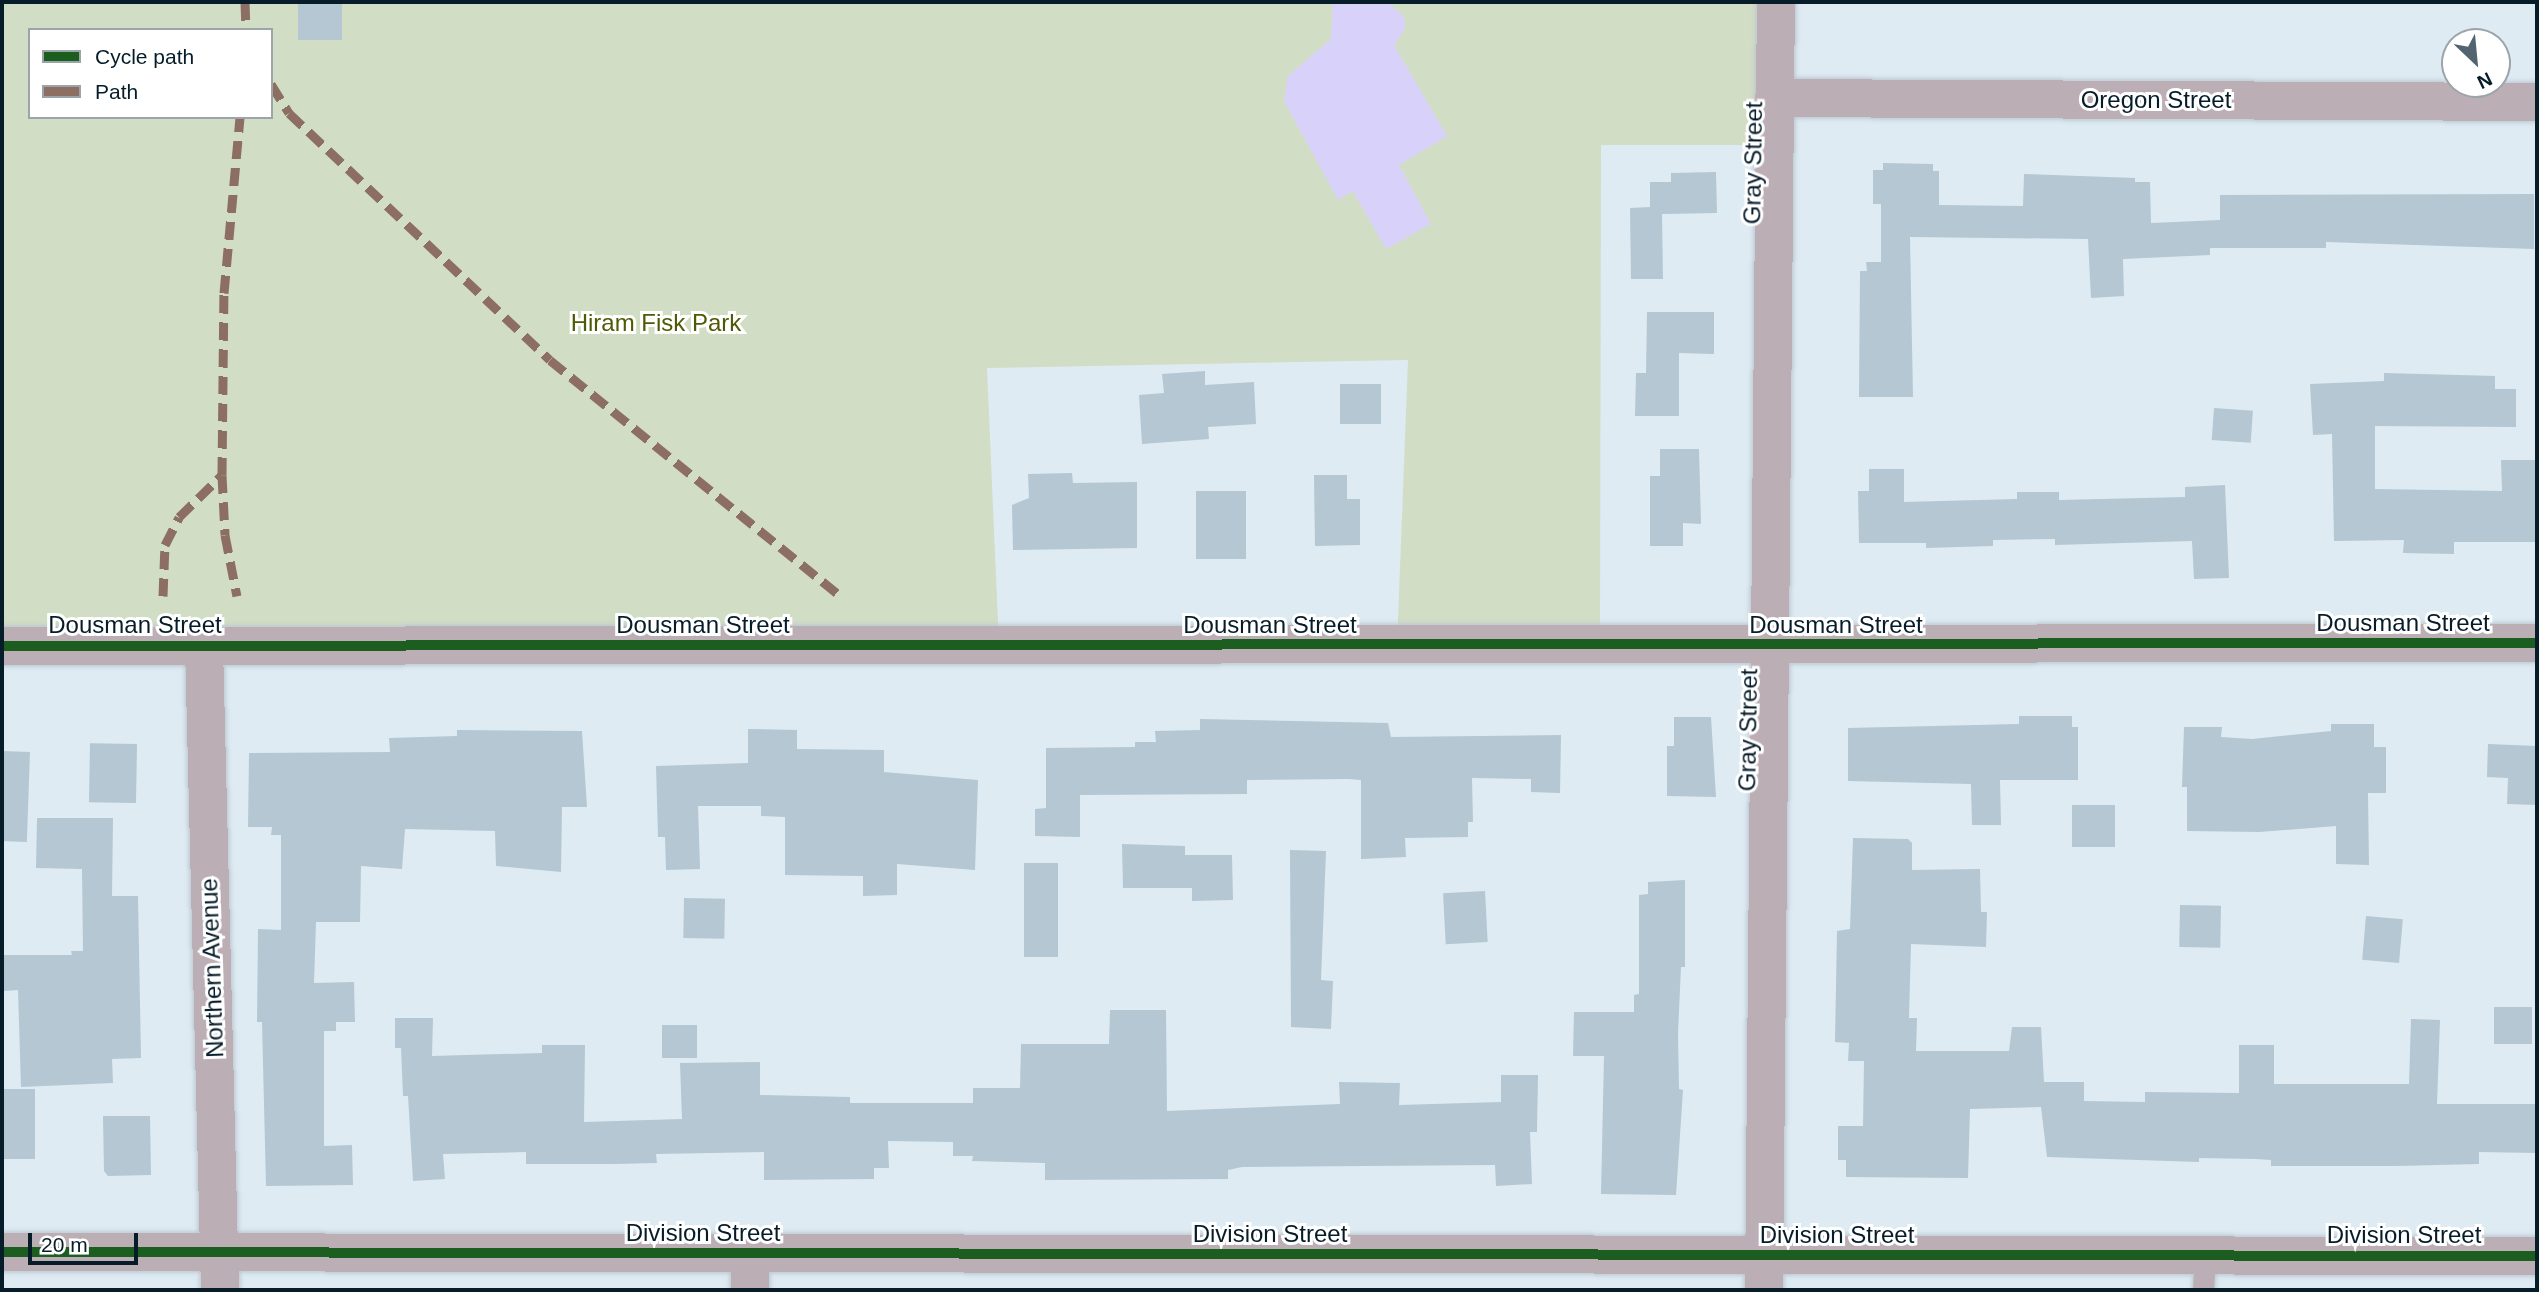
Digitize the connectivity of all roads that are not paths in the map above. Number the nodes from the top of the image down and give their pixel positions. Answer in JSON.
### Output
{"nodes":[{"id":1,"x":1776,"y":2,"type":"edge"},
{"id":2,"x":1774,"y":97,"type":"junction"},
{"id":3,"x":2537,"y":102,"type":"edge"},
{"id":4,"x":2537,"y":643,"type":"edge"},
{"id":5,"x":2,"y":646,"type":"edge"},
{"id":6,"x":204,"y":646,"type":"junction"},
{"id":7,"x":1770,"y":646,"type":"junction"},
{"id":8,"x":2,"y":1252,"type":"edge"},
{"id":9,"x":2537,"y":1256,"type":"edge"},
{"id":10,"x":220,"y":1272,"type":"edge"},
{"id":11,"x":750,"y":1272,"type":"edge"},
{"id":12,"x":1764,"y":1273,"type":"edge"},
{"id":13,"x":2204,"y":1273,"type":"edge"}],
"edges":[{"from":1,"to":2,"type":"street","name":"Gray Street"},
{"from":2,"to":3,"type":"street","name":"Oregon Street"},
{"from":2,"to":7,"type":"street","name":"Gray Street"},
{"from":4,"to":7,"type":"street","name":"Dousman Street"},
{"from":5,"to":6,"type":"street","name":"Dousman Street"},
{"from":6,"to":7,"type":"street","name":"Dousman Street"},
{"from":6,"to":10,"type":"street","name":"Northern Avenue"},
{"from":7,"to":12,"type":"street","name":"Gray Street"},
{"from":8,"to":10,"type":"street","name":"Division Street"},
{"from":9,"to":13,"type":"street","name":"Division Street"},
{"from":10,"to":11,"type":"street","name":"Division Street"},
{"from":11,"to":12,"type":"street","name":"Division Street"},
{"from":12,"to":13,"type":"street","name":"Division Street"}]}
